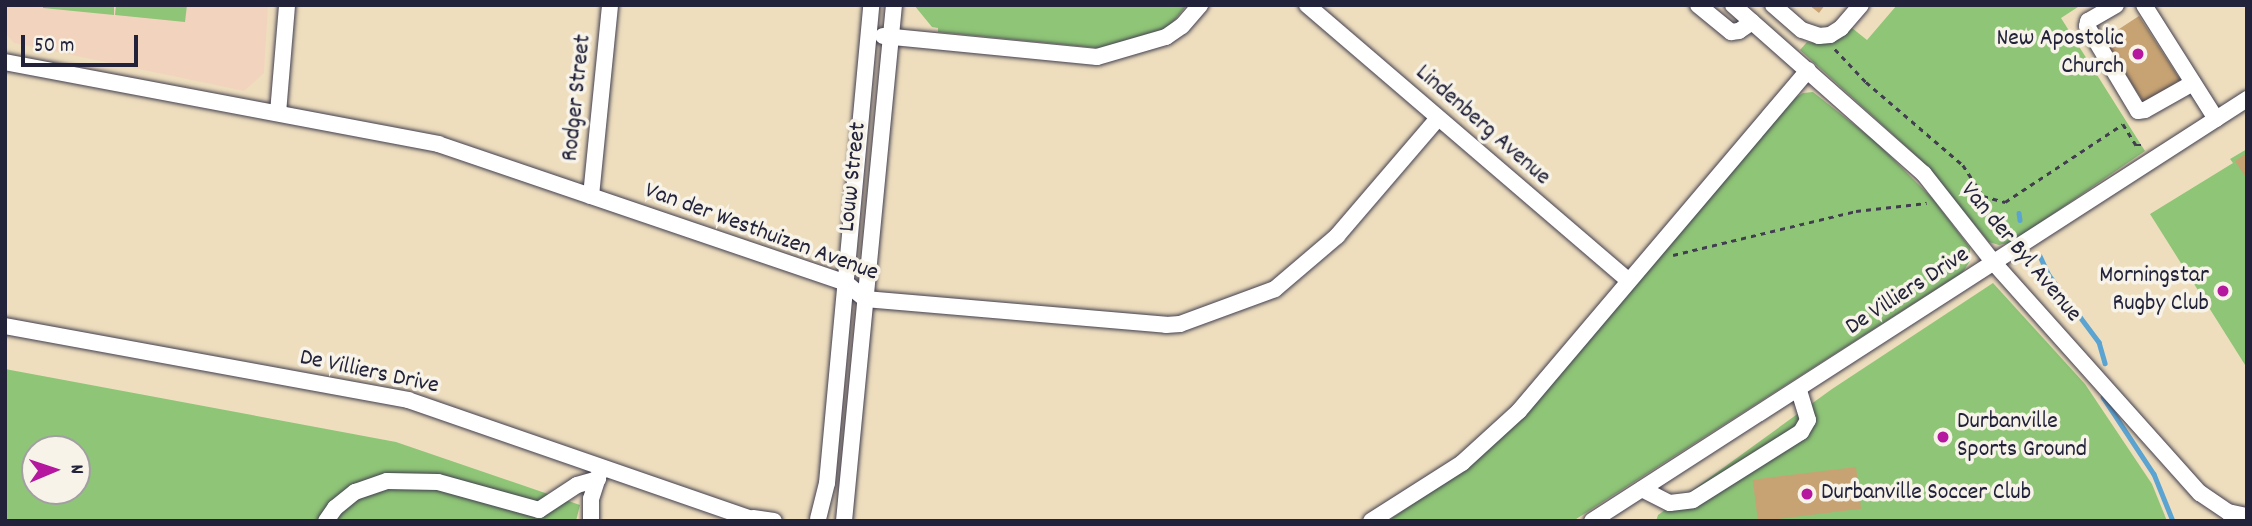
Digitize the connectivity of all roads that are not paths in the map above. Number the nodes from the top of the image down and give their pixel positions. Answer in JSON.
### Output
{"nodes":[{"id":1,"x":287,"y":5,"type":"edge"},
{"id":2,"x":610,"y":5,"type":"edge"},
{"id":3,"x":871,"y":5,"type":"edge"},
{"id":4,"x":894,"y":5,"type":"edge"},
{"id":5,"x":1200,"y":5,"type":"edge"},
{"id":6,"x":1307,"y":5,"type":"edge"},
{"id":7,"x":1698,"y":5,"type":"edge"},
{"id":8,"x":1733,"y":5,"type":"edge"},
{"id":9,"x":1773,"y":5,"type":"edge"},
{"id":10,"x":1861,"y":5,"type":"edge"},
{"id":11,"x":2116,"y":5,"type":"edge"},
{"id":12,"x":2145,"y":7,"type":"edge"},
{"id":13,"x":1752,"y":22,"type":"junction"},
{"id":14,"x":868,"y":35,"type":"junction"},
{"id":15,"x":891,"y":37,"type":"junction"},
{"id":16,"x":5,"y":62,"type":"edge"},
{"id":17,"x":1808,"y":70,"type":"junction"},
{"id":18,"x":2193,"y":83,"type":"junction"},
{"id":19,"x":2247,"y":99,"type":"edge"},
{"id":20,"x":278,"y":113,"type":"junction"},
{"id":21,"x":1438,"y":118,"type":"junction"},
{"id":22,"x":2216,"y":119,"type":"junction"},
{"id":23,"x":591,"y":196,"type":"junction"},
{"id":24,"x":1994,"y":262,"type":"junction"},
{"id":25,"x":1628,"y":280,"type":"junction"},
{"id":26,"x":846,"y":283,"type":"junction"},
{"id":27,"x":865,"y":299,"type":"junction"},
{"id":28,"x":5,"y":326,"type":"edge"},
{"id":29,"x":1799,"y":390,"type":"junction"},
{"id":30,"x":600,"y":473,"type":"junction"},
{"id":31,"x":1642,"y":489,"type":"junction"},
{"id":32,"x":2247,"y":516,"type":"edge"},
{"id":33,"x":755,"y":519,"type":"edge"},
{"id":34,"x":821,"y":520,"type":"edge"},
{"id":35,"x":326,"y":521,"type":"edge"},
{"id":36,"x":591,"y":521,"type":"edge"},
{"id":37,"x":774,"y":521,"type":"edge"},
{"id":38,"x":844,"y":521,"type":"edge"},
{"id":39,"x":1371,"y":521,"type":"edge"},
{"id":40,"x":1592,"y":521,"type":"edge"}],
"edges":[{"from":1,"to":20,"type":"street"},
{"from":2,"to":23,"type":"street","name":"Rodger Street"},
{"from":3,"to":14,"type":"street","name":"Louw Street"},
{"from":4,"to":15,"type":"street","name":"Louw Street"},
{"from":5,"to":15,"type":"street"},
{"from":6,"to":21,"type":"street","name":"Lindenberg Avenue"},
{"from":7,"to":13,"type":"street"},
{"from":8,"to":13,"type":"street","name":"Van der Byl Avenue"},
{"from":9,"to":10,"type":"street"},
{"from":11,"to":18,"type":"street"},
{"from":12,"to":18,"type":"street"},
{"from":13,"to":17,"type":"street","name":"Van der Byl Avenue"},
{"from":14,"to":15,"type":"street"},
{"from":14,"to":26,"type":"street","name":"Louw Street"},
{"from":15,"to":27,"type":"street","name":"Louw Street"},
{"from":16,"to":20,"type":"street","name":"Van der Westhuizen Avenue"},
{"from":17,"to":24,"type":"street","name":"Van der Byl Avenue"},
{"from":17,"to":25,"type":"street"},
{"from":18,"to":22,"type":"street"},
{"from":19,"to":22,"type":"street","name":"De Villiers Drive"},
{"from":20,"to":23,"type":"street","name":"Van der Westhuizen Avenue"},
{"from":21,"to":25,"type":"street","name":"Lindenberg Avenue"},
{"from":21,"to":27,"type":"street","name":"Van der Westhuizen Avenue"},
{"from":22,"to":24,"type":"street","name":"De Villiers Drive"},
{"from":23,"to":26,"type":"street","name":"Van der Westhuizen Avenue"},
{"from":24,"to":29,"type":"street","name":"De Villiers Drive"},
{"from":24,"to":32,"type":"street","name":"Van der Byl Avenue"},
{"from":25,"to":39,"type":"street"},
{"from":26,"to":27,"type":"street","name":"Van der Westhuizen Avenue"},
{"from":26,"to":34,"type":"street","name":"Louw Street"},
{"from":27,"to":38,"type":"street","name":"Louw Street"},
{"from":28,"to":30,"type":"street","name":"De Villiers Drive"},
{"from":29,"to":31,"type":"street","name":"De Villiers Drive"},
{"from":29,"to":31,"type":"street"},
{"from":30,"to":33,"type":"street","name":"De Villiers Drive"},
{"from":30,"to":35,"type":"street"},
{"from":30,"to":36,"type":"street"},
{"from":31,"to":40,"type":"street","name":"De Villiers Drive"},
{"from":33,"to":37,"type":"street","name":"De Villiers Drive"}]}
